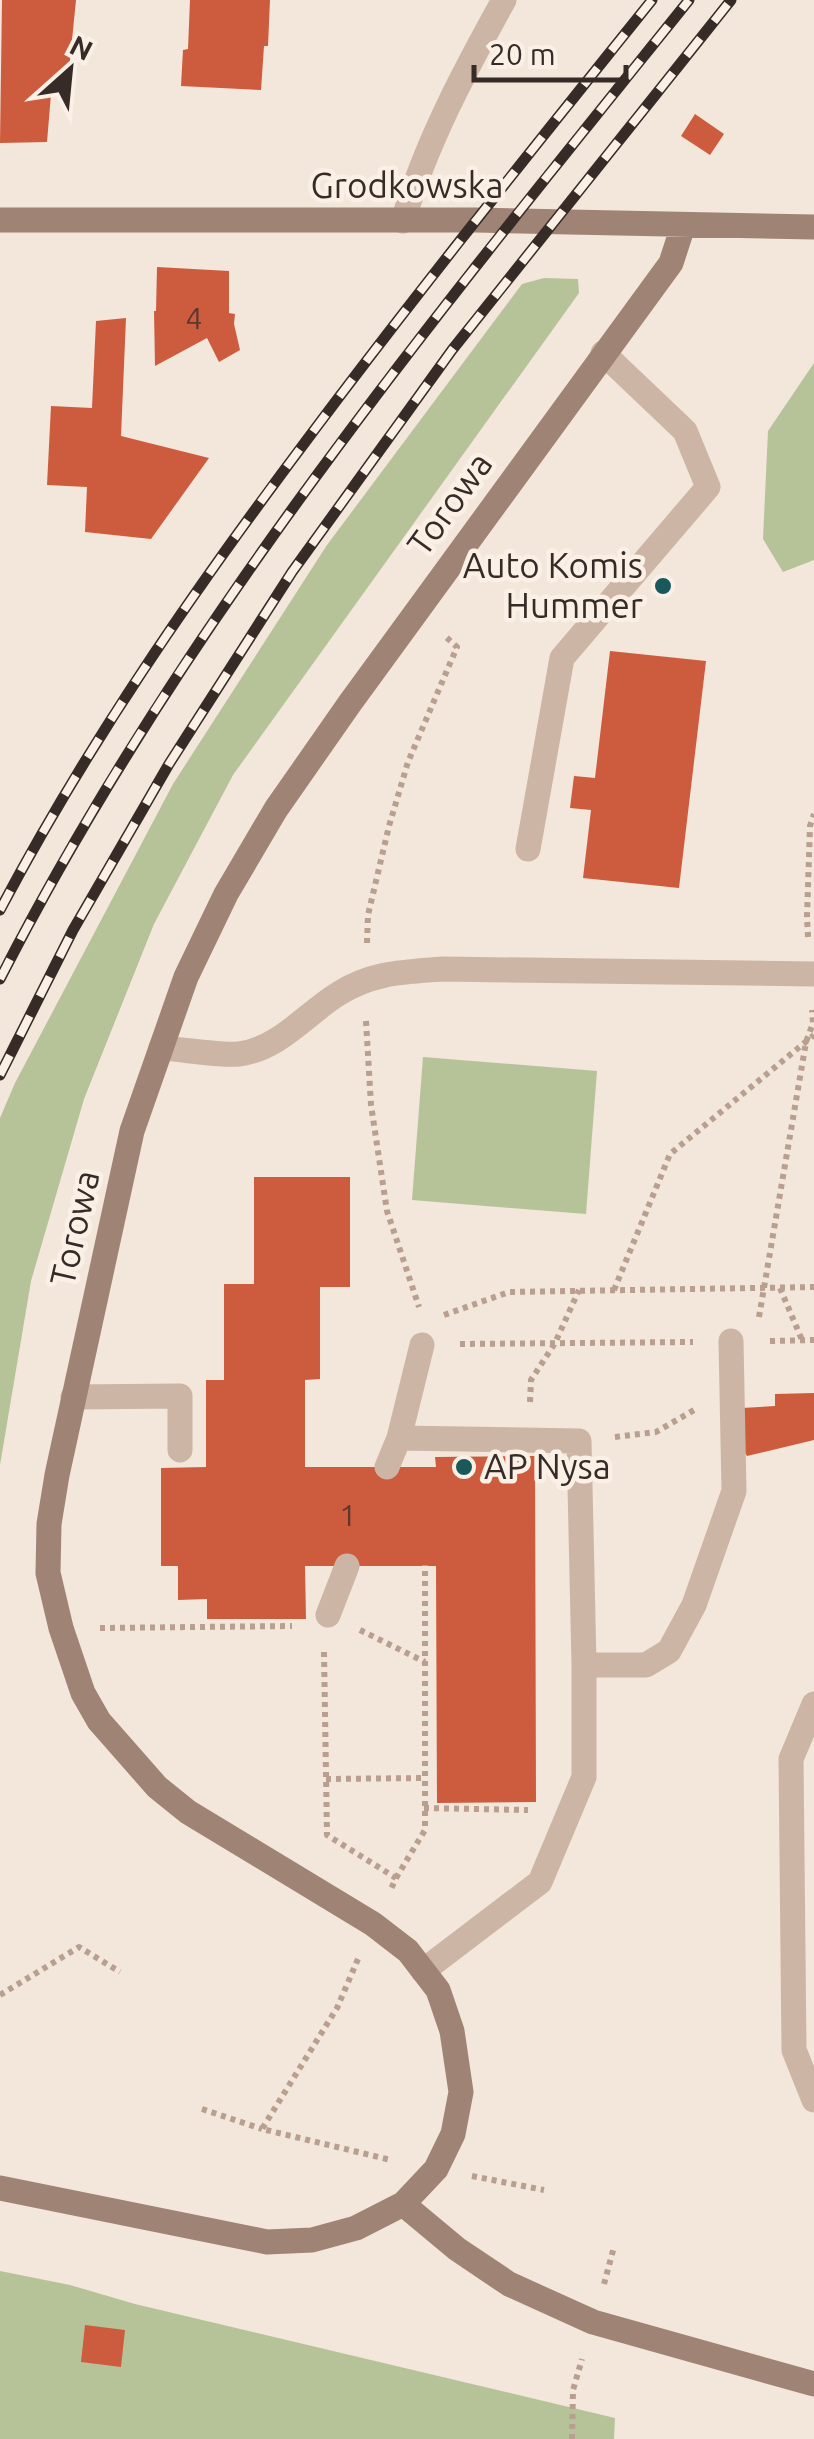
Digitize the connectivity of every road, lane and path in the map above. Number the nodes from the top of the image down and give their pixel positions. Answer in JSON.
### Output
{"nodes":[{"id":1,"x":504,"y":0,"type":"edge"},
{"id":2,"x":0,"y":220,"type":"edge"},
{"id":3,"x":403,"y":221,"type":"junction"},
{"id":4,"x":683,"y":226,"type":"junction"},
{"id":5,"x":814,"y":227,"type":"edge"},
{"id":6,"x":603,"y":354,"type":"junction"},
{"id":7,"x":814,"y":814,"type":"edge"},
{"id":8,"x":528,"y":849,"type":"dead end"},
{"id":9,"x":813,"y":974,"type":"edge"},
{"id":10,"x":814,"y":1035,"type":"edge"},
{"id":11,"x":806,"y":1042,"type":"junction"},
{"id":12,"x":161,"y":1048,"type":"junction"},
{"id":13,"x":814,"y":1287,"type":"edge"},
{"id":14,"x":766,"y":1288,"type":"junction"},
{"id":15,"x":780,"y":1288,"type":"junction"},
{"id":16,"x":579,"y":1290,"type":"junction"},
{"id":17,"x":614,"y":1290,"type":"junction"},
{"id":18,"x":802,"y":1340,"type":"junction"},
{"id":19,"x":814,"y":1340,"type":"edge"},
{"id":20,"x":742,"y":1341,"type":"junction"},
{"id":21,"x":555,"y":1343,"type":"junction"},
{"id":22,"x":422,"y":1345,"type":"junction"},
{"id":23,"x":531,"y":1380,"type":"dead end"},
{"id":24,"x":732,"y":1388,"type":"junction"},
{"id":25,"x":73,"y":1397,"type":"junction"},
{"id":26,"x":398,"y":1438,"type":"junction"},
{"id":27,"x":579,"y":1441,"type":"junction"},
{"id":28,"x":180,"y":1450,"type":"dead end"},
{"id":29,"x":387,"y":1467,"type":"dead end"},
{"id":30,"x":425,"y":1565,"type":"dead end"},
{"id":31,"x":348,"y":1566,"type":"dead end"},
{"id":32,"x":316,"y":1621,"type":"joint"},
{"id":33,"x":61,"y":1628,"type":"junction"},
{"id":34,"x":584,"y":1664,"type":"junction"},
{"id":35,"x":814,"y":1704,"type":"edge"},
{"id":36,"x":424,"y":1778,"type":"junction"},
{"id":37,"x":803,"y":1778,"type":"edge"},
{"id":38,"x":326,"y":1779,"type":"dead end"},
{"id":39,"x":424,"y":1808,"type":"junction"},
{"id":40,"x":570,"y":1810,"type":"junction"},
{"id":41,"x":396,"y":1878,"type":"dead end"},
{"id":42,"x":423,"y":1971,"type":"junction"},
{"id":43,"x":120,"y":1972,"type":"dead end"},
{"id":44,"x":0,"y":1995,"type":"edge"},
{"id":45,"x":814,"y":2100,"type":"edge"},
{"id":46,"x":202,"y":2109,"type":"dead end"},
{"id":47,"x":262,"y":2129,"type":"dead end"},
{"id":48,"x":436,"y":2168,"type":"junction"},
{"id":49,"x":0,"y":2188,"type":"edge"},
{"id":50,"x":544,"y":2190,"type":"dead end"},
{"id":51,"x":403,"y":2204,"type":"junction"},
{"id":52,"x":814,"y":2384,"type":"edge"},
{"id":53,"x":573,"y":2390,"type":"dead end"},
{"id":54,"x":572,"y":2439,"type":"edge"}],
"edges":[{"from":1,"to":3,"type":"lane"},
{"from":2,"to":3,"type":"street","name":"Grodkowska"},
{"from":3,"to":4,"type":"street","name":"Grodkowska"},
{"from":4,"to":5,"type":"street","name":"Grodkowska"},
{"from":4,"to":6,"type":"street","name":"Torowa"},
{"from":6,"to":8,"type":"lane"},
{"from":6,"to":12,"type":"street","name":"Torowa"},
{"from":7,"to":9,"type":"path"},
{"from":9,"to":11,"type":"path"},
{"from":9,"to":12,"type":"lane"},
{"from":10,"to":11,"type":"path"},
{"from":11,"to":14,"type":"path"},
{"from":11,"to":17,"type":"path"},
{"from":12,"to":25,"type":"street","name":"Torowa"},
{"from":13,"to":15,"type":"path"},
{"from":14,"to":15,"type":"path"},
{"from":14,"to":17,"type":"path"},
{"from":14,"to":20,"type":"path"},
{"from":15,"to":18,"type":"path"},
{"from":16,"to":17,"type":"path"},
{"from":16,"to":21,"type":"path"},
{"from":16,"to":22,"type":"path"},
{"from":18,"to":19,"type":"path"},
{"from":18,"to":20,"type":"path"},
{"from":20,"to":21,"type":"path"},
{"from":20,"to":24,"type":"lane"},
{"from":21,"to":22,"type":"path"},
{"from":21,"to":23,"type":"path"},
{"from":22,"to":26,"type":"lane"},
{"from":24,"to":27,"type":"path"},
{"from":24,"to":34,"type":"lane"},
{"from":25,"to":28,"type":"lane"},
{"from":25,"to":33,"type":"street","name":"Torowa"},
{"from":26,"to":27,"type":"lane"},
{"from":26,"to":29,"type":"lane"},
{"from":27,"to":34,"type":"lane"},
{"from":30,"to":36,"type":"path"},
{"from":31,"to":32,"type":"lane"},
{"from":32,"to":33,"type":"path"},
{"from":33,"to":42,"type":"street","name":"Torowa"},
{"from":34,"to":40,"type":"lane"},
{"from":35,"to":37,"type":"lane"},
{"from":36,"to":38,"type":"path"},
{"from":36,"to":39,"type":"path"},
{"from":37,"to":45,"type":"lane"},
{"from":39,"to":40,"type":"path"},
{"from":39,"to":41,"type":"path"},
{"from":40,"to":42,"type":"lane"},
{"from":42,"to":48,"type":"street","name":"Torowa"},
{"from":43,"to":44,"type":"path"},
{"from":46,"to":47,"type":"path"},
{"from":48,"to":50,"type":"path"},
{"from":48,"to":51,"type":"street","name":"Torowa"},
{"from":49,"to":51,"type":"street"},
{"from":51,"to":52,"type":"street"},
{"from":53,"to":54,"type":"path"}]}
